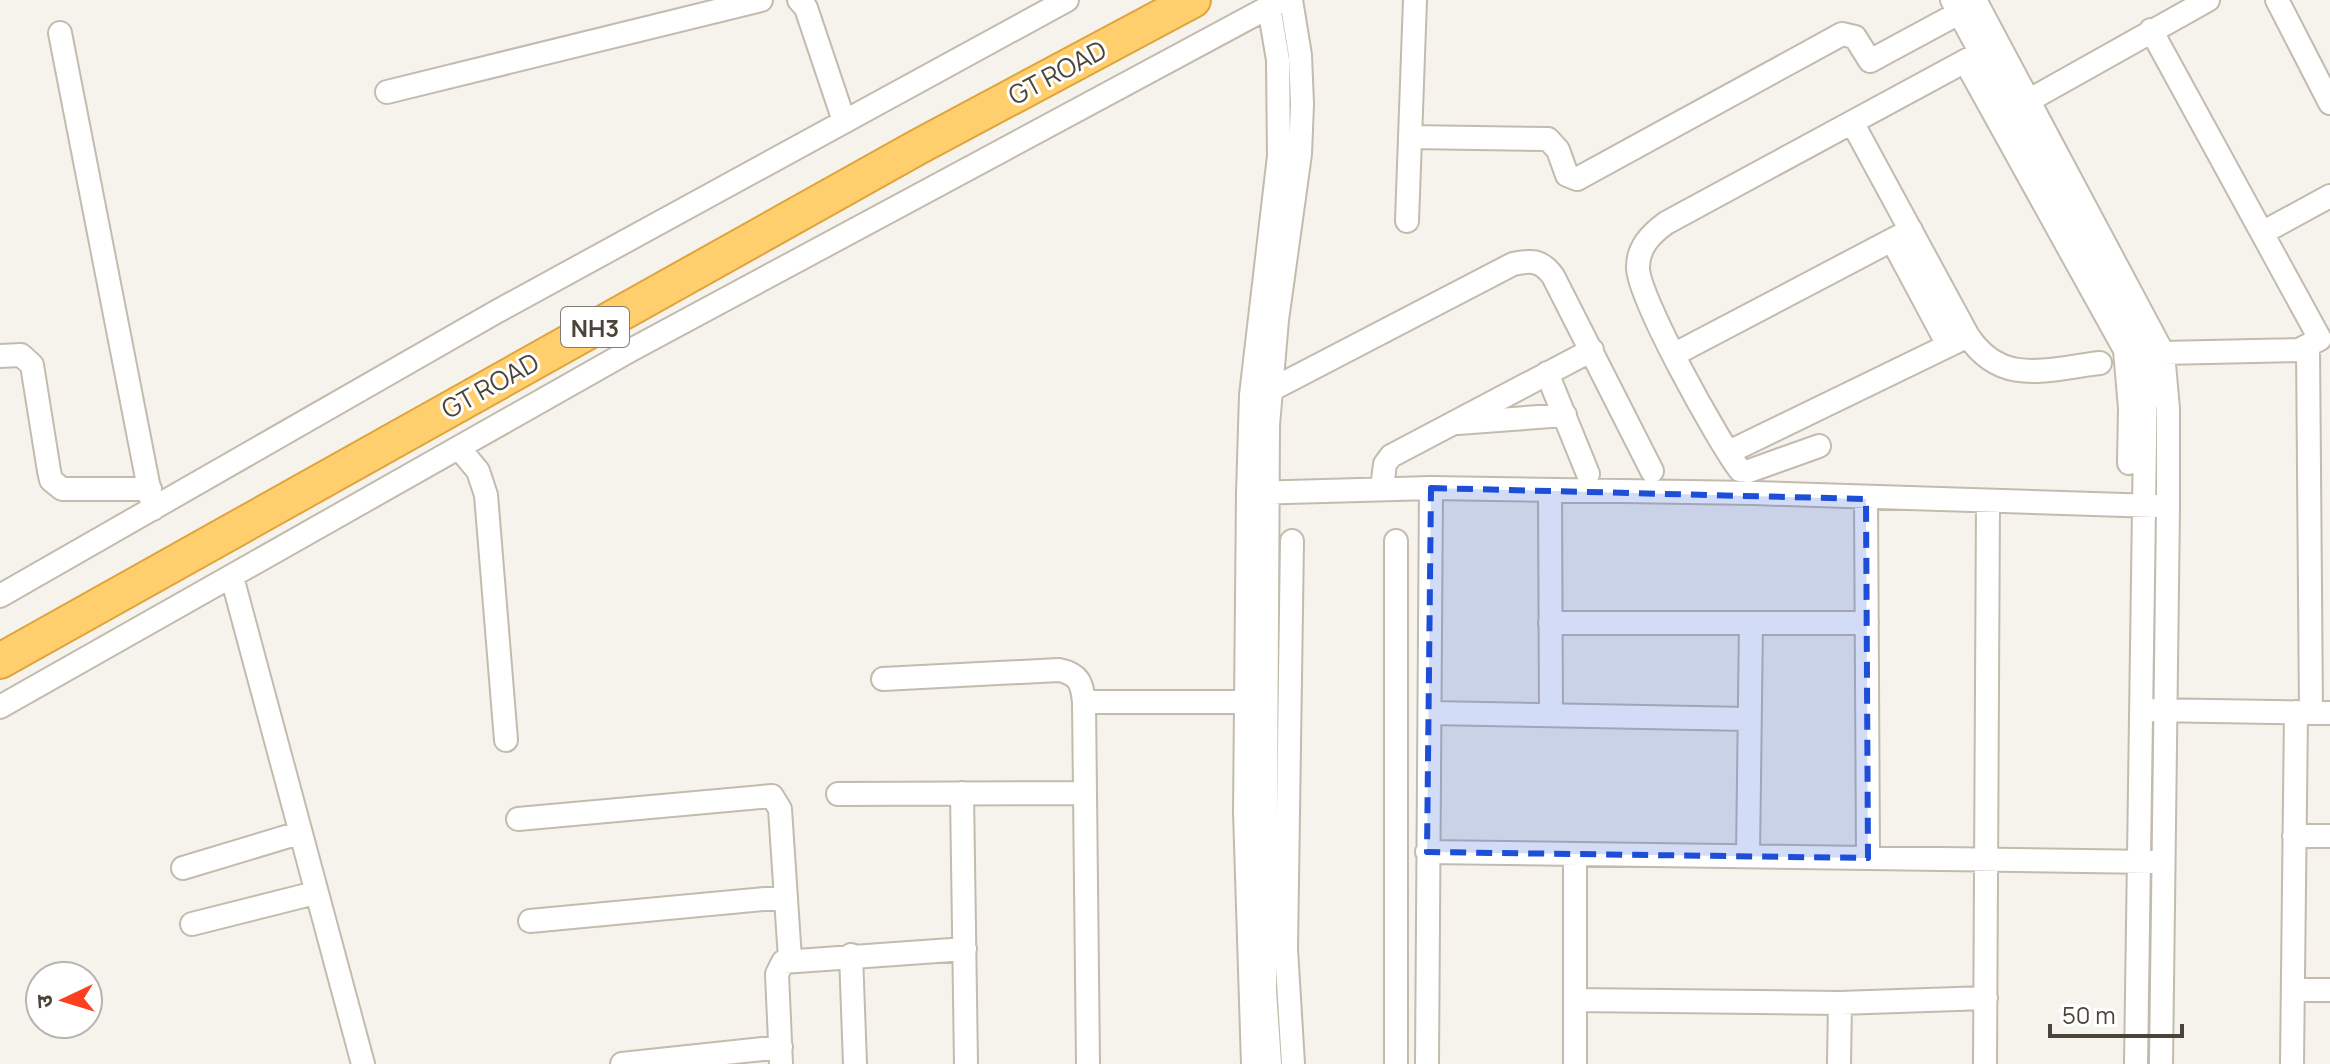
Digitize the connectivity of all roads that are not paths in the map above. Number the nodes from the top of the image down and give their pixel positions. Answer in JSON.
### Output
{"nodes":[{"id":1,"x":761,"y":0,"type":"edge"},
{"id":2,"x":799,"y":0,"type":"edge"},
{"id":3,"x":1067,"y":0,"type":"edge"},
{"id":4,"x":1147,"y":0,"type":"edge"},
{"id":5,"x":1193,"y":0,"type":"edge"},
{"id":6,"x":1291,"y":0,"type":"edge"},
{"id":7,"x":1415,"y":0,"type":"edge"},
{"id":8,"x":2208,"y":0,"type":"edge"},
{"id":9,"x":2277,"y":0,"type":"edge"},
{"id":10,"x":1276,"y":3,"type":"edge"},
{"id":11,"x":1962,"y":4,"type":"edge"},
{"id":12,"x":2151,"y":30,"type":"junction"},
{"id":13,"x":60,"y":33,"type":"dead end"},
{"id":14,"x":1973,"y":57,"type":"junction"},
{"id":15,"x":2327,"y":89,"type":"edge"},
{"id":16,"x":387,"y":92,"type":"dead end"},
{"id":17,"x":2021,"y":104,"type":"junction"},
{"id":18,"x":844,"y":121,"type":"junction"},
{"id":19,"x":1853,"y":124,"type":"junction"},
{"id":20,"x":1410,"y":137,"type":"junction"},
{"id":21,"x":2330,"y":196,"type":"edge"},
{"id":22,"x":1407,"y":221,"type":"dead end"},
{"id":23,"x":2262,"y":233,"type":"junction"},
{"id":24,"x":1902,"y":235,"type":"junction"},
{"id":25,"x":2319,"y":339,"type":"edge"},
{"id":26,"x":1958,"y":340,"type":"junction"},
{"id":27,"x":1592,"y":350,"type":"junction"},
{"id":28,"x":2163,"y":353,"type":"junction"},
{"id":29,"x":1675,"y":354,"type":"junction"},
{"id":30,"x":0,"y":356,"type":"edge"},
{"id":31,"x":2100,"y":363,"type":"dead end"},
{"id":32,"x":1547,"y":373,"type":"junction"},
{"id":33,"x":1269,"y":391,"type":"junction"},
{"id":34,"x":1565,"y":415,"type":"junction"},
{"id":35,"x":1449,"y":424,"type":"junction"},
{"id":36,"x":1819,"y":446,"type":"dead end"},
{"id":37,"x":459,"y":448,"type":"junction"},
{"id":38,"x":1729,"y":452,"type":"junction"},
{"id":39,"x":1652,"y":471,"type":"dead end"},
{"id":40,"x":1588,"y":474,"type":"dead end"},
{"id":41,"x":1382,"y":488,"type":"junction"},
{"id":42,"x":1431,"y":488,"type":"junction"},
{"id":43,"x":1550,"y":490,"type":"junction"},
{"id":44,"x":1258,"y":493,"type":"junction"},
{"id":45,"x":151,"y":499,"type":"junction"},
{"id":46,"x":1866,"y":499,"type":"junction"},
{"id":47,"x":1988,"y":501,"type":"junction"},
{"id":48,"x":2135,"y":505,"type":"junction"},
{"id":49,"x":2168,"y":507,"type":"junction"},
{"id":50,"x":1292,"y":541,"type":"dead end"},
{"id":51,"x":1396,"y":541,"type":"dead end"},
{"id":52,"x":232,"y":577,"type":"junction"},
{"id":53,"x":0,"y":596,"type":"edge"},
{"id":54,"x":2320,"y":621,"type":"edge"},
{"id":55,"x":1550,"y":623,"type":"junction"},
{"id":56,"x":1751,"y":623,"type":"junction"},
{"id":57,"x":1867,"y":623,"type":"junction"},
{"id":58,"x":0,"y":636,"type":"edge"},
{"id":59,"x":0,"y":661,"type":"edge"},
{"id":60,"x":883,"y":679,"type":"dead end"},
{"id":61,"x":1084,"y":702,"type":"junction"},
{"id":62,"x":1257,"y":702,"type":"junction"},
{"id":63,"x":0,"y":707,"type":"edge"},
{"id":64,"x":2139,"y":710,"type":"junction"},
{"id":65,"x":2166,"y":711,"type":"junction"},
{"id":66,"x":2312,"y":712,"type":"edge"},
{"id":67,"x":1430,"y":713,"type":"junction"},
{"id":68,"x":1551,"y":715,"type":"junction"},
{"id":69,"x":1749,"y":719,"type":"junction"},
{"id":70,"x":506,"y":740,"type":"dead end"},
{"id":71,"x":962,"y":793,"type":"junction"},
{"id":72,"x":1084,"y":793,"type":"junction"},
{"id":73,"x":838,"y":794,"type":"dead end"},
{"id":74,"x":518,"y":819,"type":"dead end"},
{"id":75,"x":299,"y":833,"type":"junction"},
{"id":76,"x":2294,"y":836,"type":"junction"},
{"id":77,"x":2330,"y":836,"type":"edge"},
{"id":78,"x":1427,"y":852,"type":"junction"},
{"id":79,"x":1575,"y":854,"type":"junction"},
{"id":80,"x":1748,"y":856,"type":"junction"},
{"id":81,"x":1868,"y":858,"type":"junction"},
{"id":82,"x":1984,"y":859,"type":"junction"},
{"id":83,"x":2139,"y":861,"type":"junction"},
{"id":84,"x":2163,"y":862,"type":"junction"},
{"id":85,"x":183,"y":868,"type":"dead end"},
{"id":86,"x":315,"y":893,"type":"junction"},
{"id":87,"x":786,"y":897,"type":"junction"},
{"id":88,"x":530,"y":921,"type":"dead end"},
{"id":89,"x":192,"y":924,"type":"dead end"},
{"id":90,"x":965,"y":949,"type":"junction"},
{"id":91,"x":851,"y":955,"type":"junction"},
{"id":92,"x":790,"y":959,"type":"junction"},
{"id":93,"x":2293,"y":990,"type":"junction"},
{"id":94,"x":2330,"y":990,"type":"edge"},
{"id":95,"x":1986,"y":998,"type":"junction"},
{"id":96,"x":1575,"y":1000,"type":"junction"},
{"id":97,"x":1840,"y":1003,"type":"junction"},
{"id":98,"x":781,"y":1056,"type":"edge"},
{"id":99,"x":363,"y":1064,"type":"edge"},
{"id":100,"x":622,"y":1064,"type":"edge"},
{"id":101,"x":855,"y":1064,"type":"edge"},
{"id":102,"x":966,"y":1064,"type":"edge"},
{"id":103,"x":1088,"y":1064,"type":"edge"},
{"id":104,"x":1253,"y":1064,"type":"edge"},
{"id":105,"x":1270,"y":1064,"type":"edge"},
{"id":106,"x":1293,"y":1064,"type":"edge"},
{"id":107,"x":1396,"y":1064,"type":"edge"},
{"id":108,"x":1427,"y":1064,"type":"edge"},
{"id":109,"x":1575,"y":1064,"type":"edge"},
{"id":110,"x":1839,"y":1064,"type":"edge"},
{"id":111,"x":1985,"y":1064,"type":"edge"},
{"id":112,"x":2136,"y":1064,"type":"edge"},
{"id":113,"x":2161,"y":1064,"type":"edge"},
{"id":114,"x":2292,"y":1064,"type":"edge"}],
"edges":[{"from":1,"to":16,"type":"street"},
{"from":2,"to":18,"type":"street"},
{"from":3,"to":18,"type":"street"},
{"from":4,"to":58,"type":"highway","name":"GT ROAD","number":"NH3"},
{"from":5,"to":59,"type":"highway","name":"GT ROAD","number":"NH3"},
{"from":6,"to":33,"type":"street"},
{"from":7,"to":20,"type":"street"},
{"from":8,"to":12,"type":"street"},
{"from":9,"to":15,"type":"street"},
{"from":10,"to":37,"type":"street"},
{"from":10,"to":44,"type":"street"},
{"from":11,"to":14,"type":"street"},
{"from":11,"to":17,"type":"street"},
{"from":11,"to":20,"type":"street"},
{"from":12,"to":17,"type":"street"},
{"from":12,"to":23,"type":"street"},
{"from":13,"to":45,"type":"street"},
{"from":14,"to":17,"type":"street"},
{"from":14,"to":19,"type":"street"},
{"from":14,"to":48,"type":"street"},
{"from":17,"to":28,"type":"street"},
{"from":17,"to":48,"type":"street"},
{"from":18,"to":45,"type":"street"},
{"from":19,"to":24,"type":"street"},
{"from":19,"to":29,"type":"street"},
{"from":20,"to":22,"type":"street"},
{"from":21,"to":23,"type":"street"},
{"from":23,"to":25,"type":"street"},
{"from":24,"to":26,"type":"street"},
{"from":24,"to":29,"type":"street"},
{"from":25,"to":28,"type":"street"},
{"from":25,"to":54,"type":"street"},
{"from":26,"to":31,"type":"street"},
{"from":26,"to":38,"type":"street"},
{"from":27,"to":32,"type":"street"},
{"from":27,"to":33,"type":"street"},
{"from":27,"to":39,"type":"street"},
{"from":28,"to":49,"type":"street"},
{"from":29,"to":38,"type":"street"},
{"from":30,"to":45,"type":"street"},
{"from":32,"to":34,"type":"street"},
{"from":32,"to":35,"type":"street"},
{"from":33,"to":44,"type":"street"},
{"from":34,"to":35,"type":"street"},
{"from":34,"to":40,"type":"street"},
{"from":35,"to":41,"type":"street"},
{"from":36,"to":38,"type":"street"},
{"from":37,"to":52,"type":"street"},
{"from":37,"to":70,"type":"street"},
{"from":41,"to":42,"type":"street"},
{"from":41,"to":44,"type":"street"},
{"from":42,"to":43,"type":"street"},
{"from":42,"to":67,"type":"street"},
{"from":43,"to":46,"type":"street"},
{"from":43,"to":55,"type":"street"},
{"from":44,"to":62,"type":"street"},
{"from":45,"to":53,"type":"street"},
{"from":46,"to":47,"type":"street"},
{"from":46,"to":57,"type":"street"},
{"from":47,"to":48,"type":"street"},
{"from":47,"to":82,"type":"street"},
{"from":48,"to":49,"type":"street"},
{"from":48,"to":64,"type":"street"},
{"from":49,"to":65,"type":"street"},
{"from":50,"to":106,"type":"street"},
{"from":51,"to":107,"type":"street"},
{"from":52,"to":63,"type":"street"},
{"from":52,"to":75,"type":"street"},
{"from":54,"to":66,"type":"street"},
{"from":55,"to":56,"type":"street"},
{"from":55,"to":68,"type":"street"},
{"from":56,"to":57,"type":"street"},
{"from":56,"to":69,"type":"street"},
{"from":57,"to":81,"type":"street"},
{"from":60,"to":61,"type":"street"},
{"from":61,"to":62,"type":"street"},
{"from":61,"to":72,"type":"street"},
{"from":62,"to":104,"type":"street"},
{"from":62,"to":105,"type":"street"},
{"from":64,"to":65,"type":"street"},
{"from":64,"to":83,"type":"street"},
{"from":65,"to":66,"type":"street"},
{"from":65,"to":84,"type":"street"},
{"from":66,"to":76,"type":"street"},
{"from":67,"to":68,"type":"street"},
{"from":67,"to":78,"type":"street"},
{"from":68,"to":69,"type":"street"},
{"from":69,"to":80,"type":"street"},
{"from":71,"to":72,"type":"street"},
{"from":71,"to":73,"type":"street"},
{"from":71,"to":90,"type":"street"},
{"from":72,"to":103,"type":"street"},
{"from":74,"to":87,"type":"street"},
{"from":75,"to":85,"type":"street"},
{"from":75,"to":86,"type":"street"},
{"from":76,"to":77,"type":"street"},
{"from":76,"to":93,"type":"street"},
{"from":78,"to":79,"type":"street"},
{"from":78,"to":108,"type":"street"},
{"from":79,"to":80,"type":"street"},
{"from":79,"to":96,"type":"street"},
{"from":80,"to":81,"type":"street"},
{"from":81,"to":82,"type":"street"},
{"from":82,"to":83,"type":"street"},
{"from":82,"to":95,"type":"street"},
{"from":83,"to":84,"type":"street"},
{"from":83,"to":112,"type":"street"},
{"from":84,"to":113,"type":"street"},
{"from":86,"to":89,"type":"street"},
{"from":86,"to":99,"type":"street"},
{"from":87,"to":88,"type":"street"},
{"from":87,"to":92,"type":"street"},
{"from":90,"to":91,"type":"street"},
{"from":90,"to":102,"type":"street"},
{"from":91,"to":92,"type":"street"},
{"from":91,"to":101,"type":"street"},
{"from":92,"to":98,"type":"street"},
{"from":93,"to":94,"type":"street"},
{"from":93,"to":114,"type":"street"},
{"from":95,"to":97,"type":"street"},
{"from":95,"to":111,"type":"street"},
{"from":96,"to":97,"type":"street"},
{"from":96,"to":109,"type":"street"},
{"from":97,"to":110,"type":"street"},
{"from":98,"to":100,"type":"street"}]}
